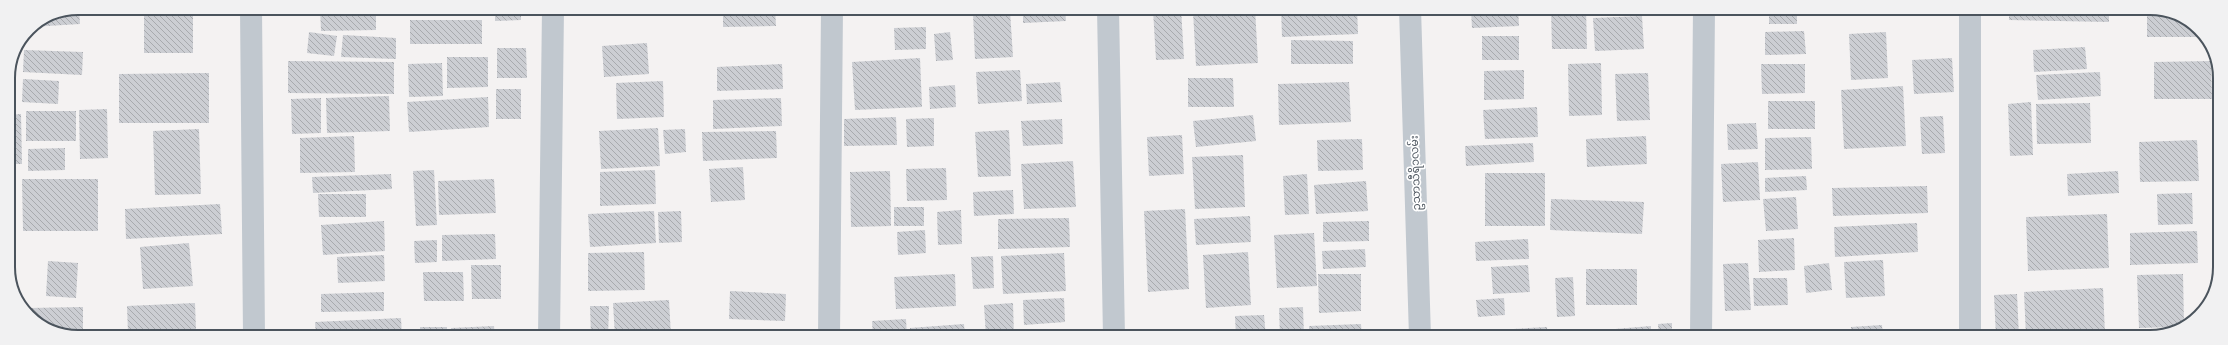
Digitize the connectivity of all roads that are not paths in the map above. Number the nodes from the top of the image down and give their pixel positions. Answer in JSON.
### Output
{"nodes":[{"id":1,"x":251,"y":15,"type":"edge"},
{"id":2,"x":553,"y":15,"type":"edge"},
{"id":3,"x":832,"y":15,"type":"edge"},
{"id":4,"x":1108,"y":15,"type":"edge"},
{"id":5,"x":1410,"y":15,"type":"edge"},
{"id":6,"x":1704,"y":15,"type":"edge"},
{"id":7,"x":1970,"y":15,"type":"edge"},
{"id":8,"x":254,"y":330,"type":"edge"},
{"id":9,"x":549,"y":330,"type":"edge"},
{"id":10,"x":829,"y":330,"type":"edge"},
{"id":11,"x":1114,"y":330,"type":"edge"},
{"id":12,"x":1420,"y":330,"type":"edge"},
{"id":13,"x":1701,"y":330,"type":"edge"},
{"id":14,"x":1970,"y":330,"type":"edge"}],
"edges":[{"from":1,"to":8,"type":"street"},
{"from":2,"to":9,"type":"street"},
{"from":3,"to":10,"type":"street"},
{"from":4,"to":11,"type":"street"},
{"from":5,"to":12,"type":"street","name":"ဥသာသီရိ၁လမ်း"},
{"from":6,"to":13,"type":"street"},
{"from":7,"to":14,"type":"street"}]}
